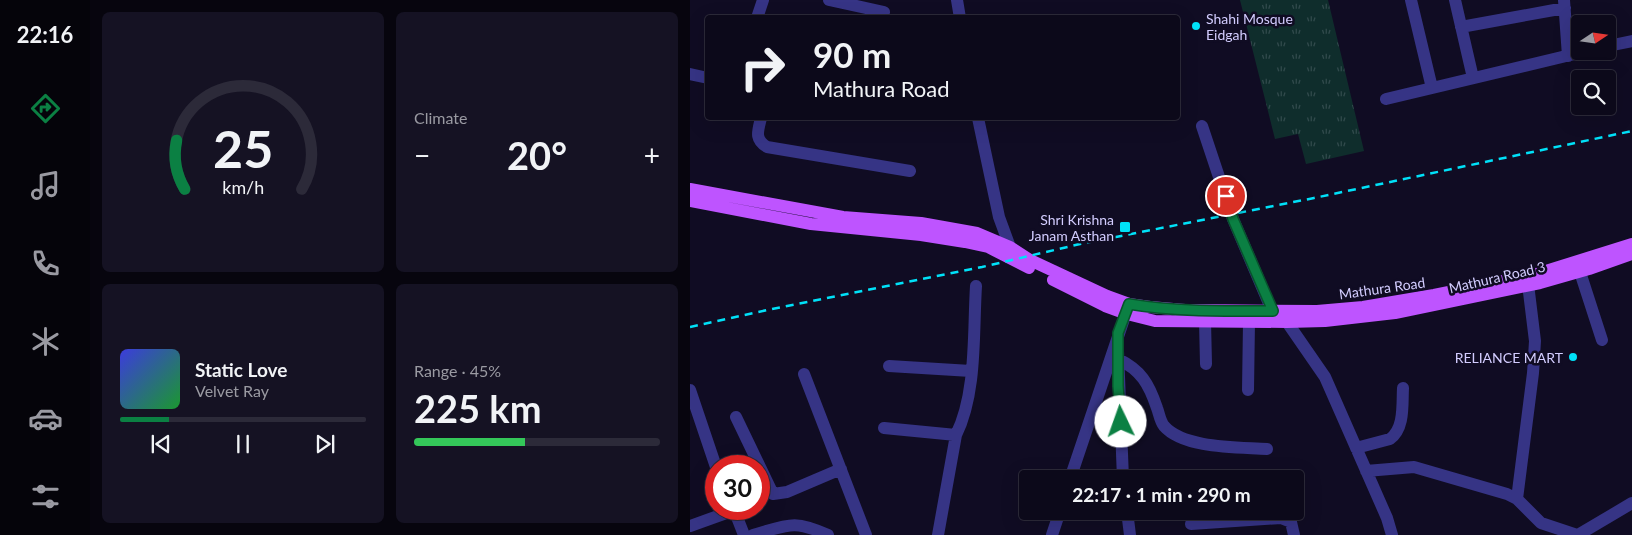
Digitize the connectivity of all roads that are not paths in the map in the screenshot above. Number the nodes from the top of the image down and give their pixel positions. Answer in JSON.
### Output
{"nodes":[{"id":1,"x":764,"y":0,"type":"edge"},
{"id":2,"x":829,"y":0,"type":"edge"},
{"id":3,"x":957,"y":0,"type":"edge"},
{"id":4,"x":1411,"y":0,"type":"edge"},
{"id":5,"x":1455,"y":0,"type":"edge"},
{"id":6,"x":1565,"y":4,"type":"edge"},
{"id":7,"x":884,"y":10,"type":"edge"},
{"id":8,"x":758,"y":15,"type":"edge"},
{"id":9,"x":960,"y":15,"type":"edge"},
{"id":10,"x":1461,"y":28,"type":"junction"},
{"id":11,"x":1632,"y":41,"type":"edge"},
{"id":12,"x":1616,"y":44,"type":"edge"},
{"id":13,"x":1571,"y":55,"type":"edge"},
{"id":14,"x":1568,"y":56,"type":"junction"},
{"id":15,"x":690,"y":74,"type":"edge"},
{"id":16,"x":705,"y":77,"type":"edge"},
{"id":17,"x":1473,"y":78,"type":"junction"},
{"id":18,"x":1432,"y":88,"type":"junction"},
{"id":19,"x":1386,"y":98,"type":"dead end"},
{"id":20,"x":761,"y":120,"type":"edge"},
{"id":21,"x":978,"y":120,"type":"edge"},
{"id":22,"x":1202,"y":126,"type":"dead end"},
{"id":23,"x":910,"y":171,"type":"dead end"},
{"id":24,"x":690,"y":189,"type":"edge"},
{"id":25,"x":690,"y":201,"type":"edge"},
{"id":26,"x":1632,"y":244,"type":"edge"},
{"id":27,"x":1010,"y":247,"type":"junction"},
{"id":28,"x":1632,"y":254,"type":"edge"},
{"id":29,"x":1580,"y":272,"type":"junction"},
{"id":30,"x":1528,"y":281,"type":"junction"},
{"id":31,"x":976,"y":286,"type":"dead end"},
{"id":32,"x":1128,"y":309,"type":"junction"},
{"id":33,"x":1279,"y":319,"type":"junction"},
{"id":34,"x":1204,"y":321,"type":"junction"},
{"id":35,"x":1249,"y":322,"type":"junction"},
{"id":36,"x":1118,"y":333,"type":"junction"},
{"id":37,"x":1602,"y":340,"type":"dead end"},
{"id":38,"x":1118,"y":359,"type":"junction"},
{"id":39,"x":1206,"y":364,"type":"dead end"},
{"id":40,"x":889,"y":366,"type":"dead end"},
{"id":41,"x":971,"y":371,"type":"junction"},
{"id":42,"x":804,"y":374,"type":"dead end"},
{"id":43,"x":1403,"y":388,"type":"dead end"},
{"id":44,"x":690,"y":390,"type":"edge"},
{"id":45,"x":1248,"y":390,"type":"dead end"},
{"id":46,"x":736,"y":417,"type":"dead end"},
{"id":47,"x":884,"y":428,"type":"dead end"},
{"id":48,"x":956,"y":435,"type":"junction"},
{"id":49,"x":1356,"y":448,"type":"junction"},
{"id":50,"x":1267,"y":449,"type":"dead end"},
{"id":51,"x":712,"y":455,"type":"edge"},
{"id":52,"x":841,"y":469,"type":"junction"},
{"id":53,"x":1073,"y":470,"type":"edge"},
{"id":54,"x":1123,"y":470,"type":"edge"},
{"id":55,"x":1366,"y":471,"type":"junction"},
{"id":56,"x":1517,"y":499,"type":"junction"},
{"id":57,"x":1632,"y":503,"type":"edge"},
{"id":58,"x":705,"y":518,"type":"edge"},
{"id":59,"x":738,"y":520,"type":"edge"},
{"id":60,"x":1057,"y":520,"type":"edge"},
{"id":61,"x":1128,"y":520,"type":"edge"},
{"id":62,"x":691,"y":522,"type":"edge"},
{"id":63,"x":1191,"y":524,"type":"dead end"},
{"id":64,"x":744,"y":535,"type":"edge"},
{"id":65,"x":753,"y":535,"type":"edge"},
{"id":66,"x":828,"y":535,"type":"edge"},
{"id":67,"x":866,"y":535,"type":"edge"},
{"id":68,"x":938,"y":535,"type":"edge"},
{"id":69,"x":1052,"y":535,"type":"edge"},
{"id":70,"x":1130,"y":535,"type":"edge"},
{"id":71,"x":1294,"y":535,"type":"edge"},
{"id":72,"x":1392,"y":535,"type":"edge"},
{"id":73,"x":1578,"y":535,"type":"edge"}],
"edges":[{"from":1,"to":8,"type":"street"},
{"from":2,"to":7,"type":"street"},
{"from":3,"to":9,"type":"street"},
{"from":4,"to":18,"type":"street"},
{"from":5,"to":10,"type":"street"},
{"from":6,"to":10,"type":"street"},
{"from":6,"to":14,"type":"street"},
{"from":10,"to":17,"type":"street"},
{"from":11,"to":12,"type":"street"},
{"from":13,"to":14,"type":"street"},
{"from":14,"to":17,"type":"street"},
{"from":15,"to":16,"type":"street"},
{"from":17,"to":18,"type":"street"},
{"from":18,"to":19,"type":"street"},
{"from":20,"to":23,"type":"street"},
{"from":21,"to":27,"type":"street"},
{"from":22,"to":33,"type":"street"},
{"from":24,"to":27,"type":"main road"},
{"from":25,"to":32,"type":"main road"},
{"from":26,"to":30,"type":"main road","name":"Mathura Road"},
{"from":27,"to":32,"type":"main road"},
{"from":28,"to":29,"type":"main road","name":"Mathura Road 3"},
{"from":29,"to":30,"type":"main road","name":"Mathura Road 3"},
{"from":29,"to":37,"type":"street"},
{"from":30,"to":33,"type":"main road","name":"Mathura Road"},
{"from":30,"to":33,"type":"main road","name":"Mathura Road 3"},
{"from":30,"to":56,"type":"street"},
{"from":31,"to":41,"type":"street"},
{"from":32,"to":33,"type":"main road","name":"Mathura Road"},
{"from":32,"to":34,"type":"main road","name":"Mathura Road 3"},
{"from":32,"to":36,"type":"street"},
{"from":33,"to":35,"type":"main road","name":"Mathura Road 3"},
{"from":33,"to":49,"type":"street"},
{"from":34,"to":35,"type":"main road","name":"Mathura Road 3"},
{"from":34,"to":39,"type":"street"},
{"from":35,"to":45,"type":"street"},
{"from":36,"to":38,"type":"street"},
{"from":36,"to":53,"type":"street"},
{"from":38,"to":50,"type":"street"},
{"from":38,"to":54,"type":"street"},
{"from":40,"to":41,"type":"street"},
{"from":41,"to":48,"type":"street"},
{"from":42,"to":52,"type":"street"},
{"from":43,"to":49,"type":"street"},
{"from":44,"to":51,"type":"street"},
{"from":46,"to":52,"type":"street"},
{"from":47,"to":48,"type":"street"},
{"from":48,"to":68,"type":"street"},
{"from":49,"to":55,"type":"street"},
{"from":52,"to":67,"type":"street"},
{"from":55,"to":56,"type":"street"},
{"from":55,"to":72,"type":"street"},
{"from":56,"to":73,"type":"street"},
{"from":57,"to":73,"type":"street"},
{"from":58,"to":62,"type":"street"},
{"from":59,"to":64,"type":"street"},
{"from":60,"to":69,"type":"street"},
{"from":61,"to":70,"type":"street"},
{"from":63,"to":71,"type":"street"},
{"from":65,"to":66,"type":"street"}]}
